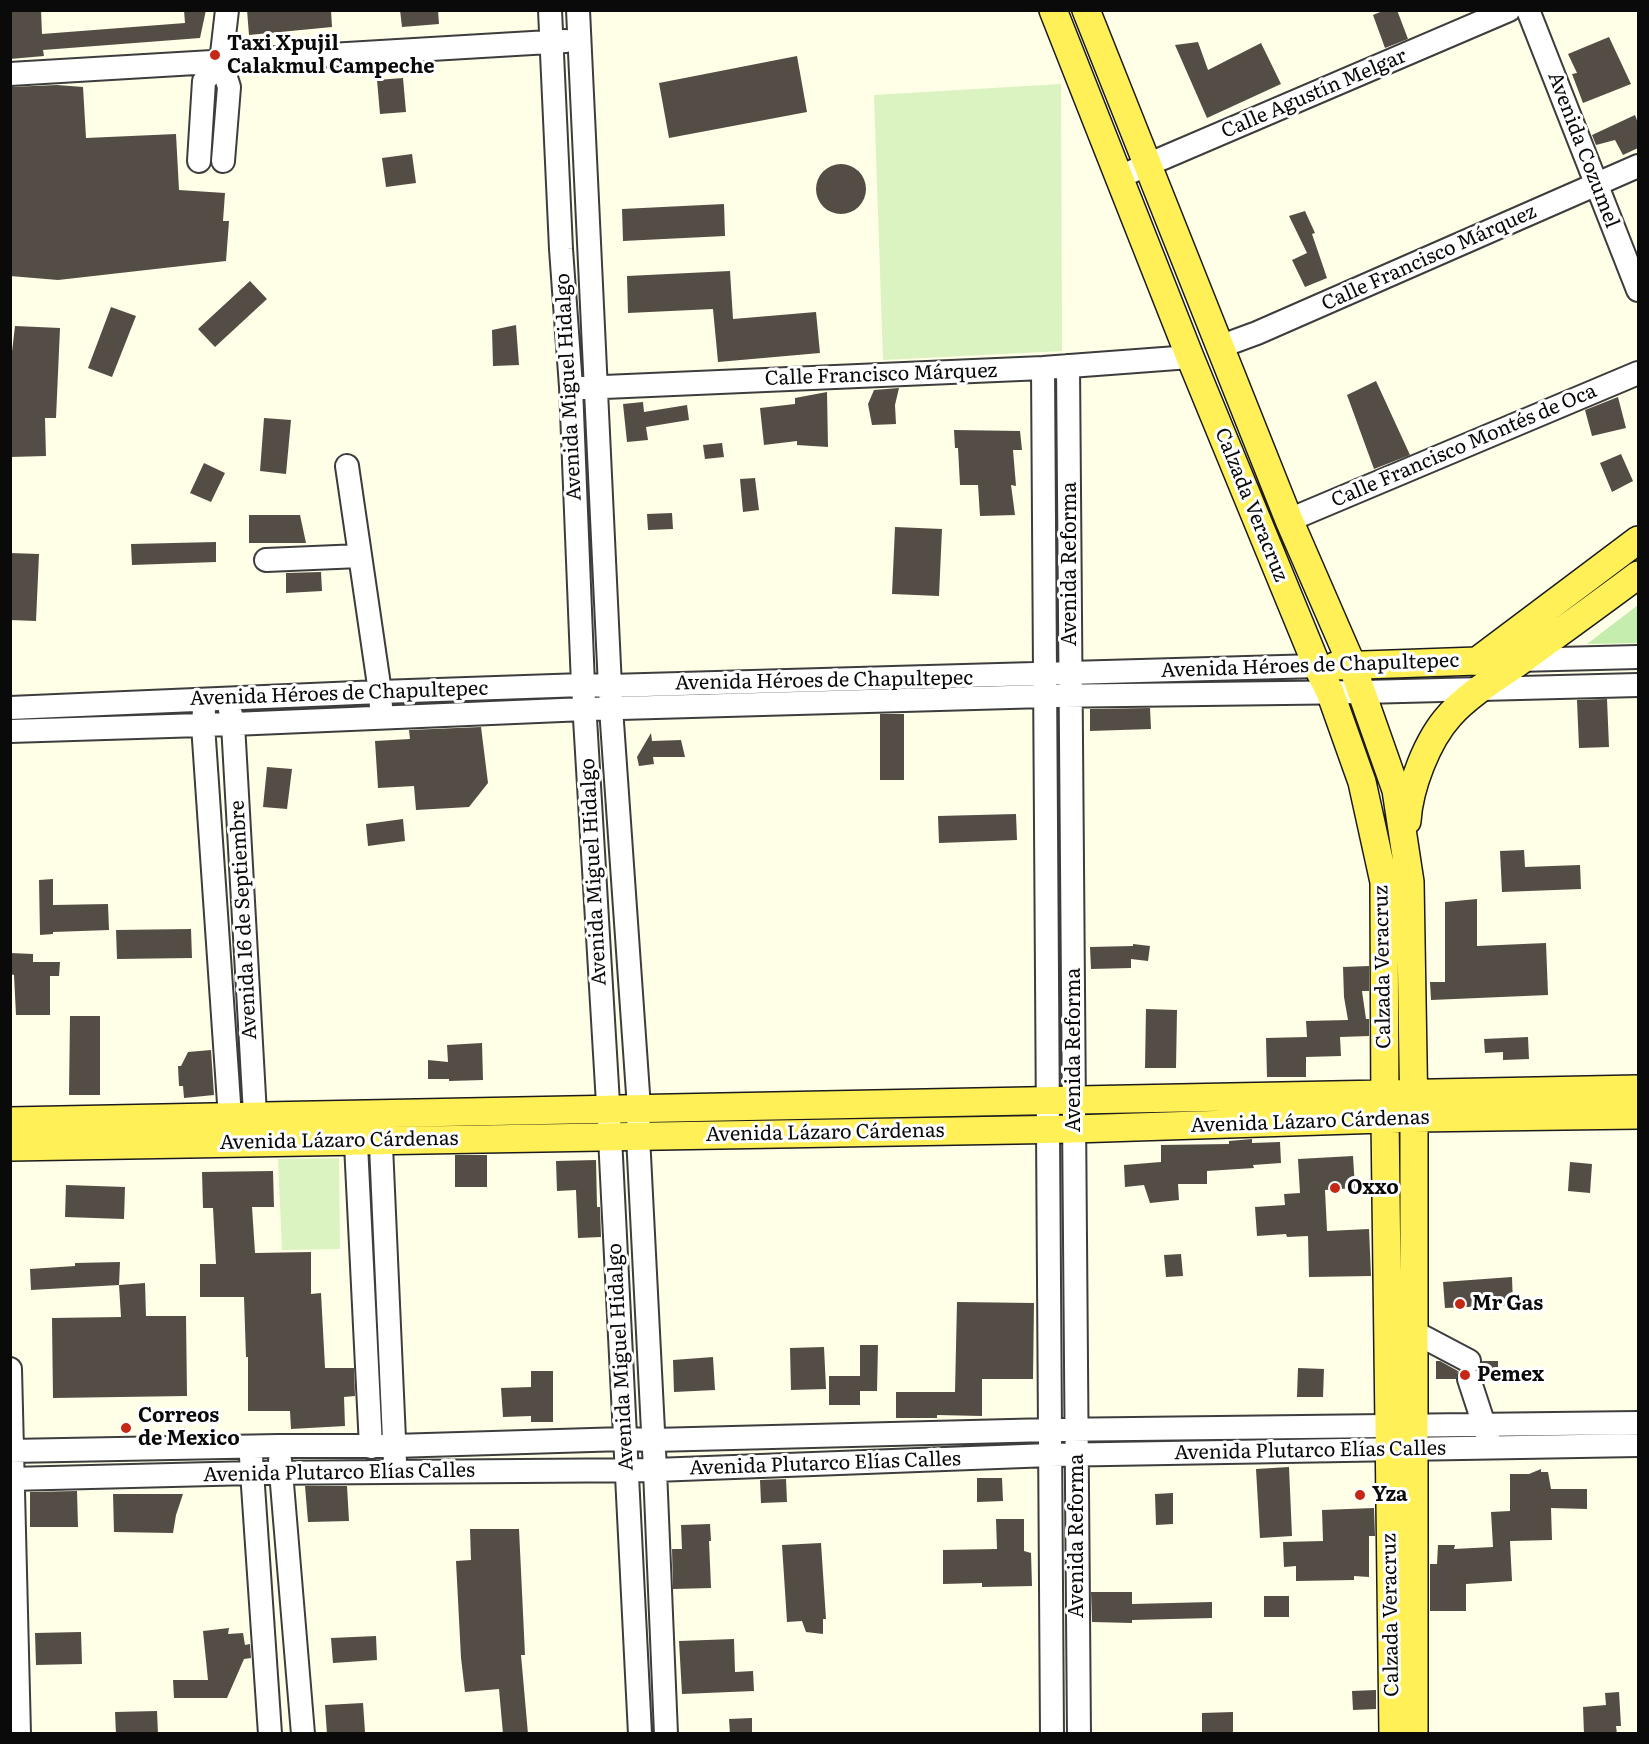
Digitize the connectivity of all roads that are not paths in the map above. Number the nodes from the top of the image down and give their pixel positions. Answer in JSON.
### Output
{"nodes":[{"id":1,"x":227,"y":10,"type":"edge"},
{"id":2,"x":549,"y":10,"type":"edge"},
{"id":3,"x":578,"y":10,"type":"edge"},
{"id":4,"x":1053,"y":10,"type":"edge"},
{"id":5,"x":1086,"y":10,"type":"edge"},
{"id":6,"x":1509,"y":10,"type":"edge"},
{"id":7,"x":1528,"y":10,"type":"edge"},
{"id":8,"x":580,"y":40,"type":"junction"},
{"id":9,"x":551,"y":42,"type":"junction"},
{"id":10,"x":220,"y":62,"type":"junction"},
{"id":11,"x":10,"y":74,"type":"edge"},
{"id":12,"x":199,"y":161,"type":"dead end"},
{"id":13,"x":223,"y":161,"type":"dead end"},
{"id":14,"x":1148,"y":164,"type":"junction"},
{"id":15,"x":1638,"y":166,"type":"edge"},
{"id":16,"x":1119,"y":177,"type":"junction"},
{"id":17,"x":1596,"y":185,"type":"junction"},
{"id":18,"x":1638,"y":290,"type":"edge"},
{"id":19,"x":1219,"y":347,"type":"junction"},
{"id":20,"x":1190,"y":357,"type":"junction"},
{"id":21,"x":1068,"y":366,"type":"junction"},
{"id":22,"x":1043,"y":368,"type":"junction"},
{"id":23,"x":1638,"y":373,"type":"edge"},
{"id":24,"x":571,"y":387,"type":"junction"},
{"id":25,"x":596,"y":388,"type":"junction"},
{"id":26,"x":347,"y":466,"type":"dead end"},
{"id":27,"x":1289,"y":520,"type":"junction"},
{"id":28,"x":1638,"y":540,"type":"edge"},
{"id":29,"x":360,"y":556,"type":"junction"},
{"id":30,"x":266,"y":560,"type":"dead end"},
{"id":31,"x":1638,"y":575,"type":"edge"},
{"id":32,"x":1638,"y":657,"type":"edge"},
{"id":33,"x":1521,"y":660,"type":"junction"},
{"id":34,"x":1477,"y":661,"type":"junction"},
{"id":35,"x":1352,"y":665,"type":"junction"},
{"id":36,"x":1317,"y":666,"type":"junction"},
{"id":37,"x":1071,"y":673,"type":"junction"},
{"id":38,"x":583,"y":685,"type":"junction"},
{"id":39,"x":1638,"y":685,"type":"edge"},
{"id":40,"x":1045,"y":686,"type":"junction"},
{"id":41,"x":1480,"y":689,"type":"junction"},
{"id":42,"x":380,"y":692,"type":"junction"},
{"id":43,"x":1330,"y":692,"type":"junction"},
{"id":44,"x":1363,"y":692,"type":"junction"},
{"id":45,"x":611,"y":697,"type":"junction"},
{"id":46,"x":1071,"y":697,"type":"junction"},
{"id":47,"x":228,"y":698,"type":"junction"},
{"id":48,"x":205,"y":699,"type":"junction"},
{"id":49,"x":10,"y":708,"type":"edge"},
{"id":50,"x":585,"y":709,"type":"junction"},
{"id":51,"x":381,"y":718,"type":"junction"},
{"id":52,"x":233,"y":724,"type":"junction"},
{"id":53,"x":203,"y":725,"type":"junction"},
{"id":54,"x":10,"y":731,"type":"edge"},
{"id":55,"x":1406,"y":855,"type":"junction"},
{"id":56,"x":1638,"y":1089,"type":"edge"},
{"id":57,"x":1061,"y":1100,"type":"junction"},
{"id":58,"x":1413,"y":1106,"type":"junction"},
{"id":59,"x":1384,"y":1107,"type":"junction"},
{"id":60,"x":639,"y":1108,"type":"junction"},
{"id":61,"x":608,"y":1109,"type":"junction"},
{"id":62,"x":367,"y":1114,"type":"junction"},
{"id":63,"x":1638,"y":1115,"type":"edge"},
{"id":64,"x":242,"y":1116,"type":"junction"},
{"id":65,"x":10,"y":1121,"type":"edge"},
{"id":66,"x":1061,"y":1129,"type":"junction"},
{"id":67,"x":638,"y":1136,"type":"junction"},
{"id":68,"x":610,"y":1137,"type":"junction"},
{"id":69,"x":354,"y":1141,"type":"junction"},
{"id":70,"x":381,"y":1141,"type":"junction"},
{"id":71,"x":245,"y":1143,"type":"junction"},
{"id":72,"x":10,"y":1147,"type":"edge"},
{"id":73,"x":1414,"y":1332,"type":"junction"},
{"id":74,"x":10,"y":1369,"type":"edge"},
{"id":75,"x":1638,"y":1423,"type":"edge"},
{"id":76,"x":1484,"y":1425,"type":"junction"},
{"id":77,"x":1050,"y":1430,"type":"junction"},
{"id":78,"x":1077,"y":1430,"type":"junction"},
{"id":79,"x":1401,"y":1437,"type":"junction"},
{"id":80,"x":624,"y":1438,"type":"junction"},
{"id":81,"x":653,"y":1440,"type":"junction"},
{"id":82,"x":1638,"y":1445,"type":"edge"},
{"id":83,"x":279,"y":1446,"type":"junction"},
{"id":84,"x":394,"y":1446,"type":"junction"},
{"id":85,"x":249,"y":1447,"type":"junction"},
{"id":86,"x":371,"y":1447,"type":"junction"},
{"id":87,"x":1491,"y":1447,"type":"junction"},
{"id":88,"x":12,"y":1451,"type":"edge"},
{"id":89,"x":1050,"y":1455,"type":"junction"},
{"id":90,"x":1077,"y":1456,"type":"junction"},
{"id":91,"x":627,"y":1470,"type":"junction"},
{"id":92,"x":655,"y":1470,"type":"junction"},
{"id":93,"x":395,"y":1472,"type":"junction"},
{"id":94,"x":253,"y":1473,"type":"junction"},
{"id":95,"x":281,"y":1473,"type":"junction"},
{"id":96,"x":12,"y":1479,"type":"edge"},
{"id":97,"x":660,"y":1603,"type":"junction"},
{"id":98,"x":634,"y":1604,"type":"junction"},
{"id":99,"x":19,"y":1734,"type":"edge"},
{"id":100,"x":270,"y":1734,"type":"edge"},
{"id":101,"x":303,"y":1734,"type":"edge"},
{"id":102,"x":640,"y":1734,"type":"edge"},
{"id":103,"x":666,"y":1734,"type":"edge"},
{"id":104,"x":1052,"y":1734,"type":"edge"},
{"id":105,"x":1079,"y":1734,"type":"edge"},
{"id":106,"x":1393,"y":1734,"type":"edge"},
{"id":107,"x":1414,"y":1734,"type":"edge"}],
"edges":[{"from":1,"to":10,"type":"street"},
{"from":2,"to":9,"type":"street","name":"Avenida Miguel Hidalgo"},
{"from":3,"to":8,"type":"street","name":"Avenida Miguel Hidalgo"},
{"from":4,"to":16,"type":"main road","name":"Calzada Veracruz"},
{"from":5,"to":14,"type":"main road","name":"Calzada Veracruz"},
{"from":6,"to":14,"type":"street","name":"Calle Agustín Melgar"},
{"from":7,"to":17,"type":"street","name":"Avenida Cozumel"},
{"from":8,"to":9,"type":"street"},
{"from":8,"to":25,"type":"street","name":"Avenida Miguel Hidalgo"},
{"from":9,"to":10,"type":"street"},
{"from":9,"to":24,"type":"street","name":"Avenida Miguel Hidalgo"},
{"from":10,"to":11,"type":"street"},
{"from":10,"to":12,"type":"street"},
{"from":10,"to":13,"type":"street"},
{"from":14,"to":16,"type":"street","name":"Calle Agustín Melgar"},
{"from":14,"to":19,"type":"main road","name":"Calzada Veracruz"},
{"from":15,"to":17,"type":"street","name":"Calle Francisco Márquez"},
{"from":16,"to":20,"type":"main road","name":"Calzada Veracruz"},
{"from":17,"to":18,"type":"street","name":"Avenida Cozumel"},
{"from":17,"to":19,"type":"street","name":"Calle Francisco Márquez"},
{"from":19,"to":27,"type":"main road","name":"Calzada Veracruz"},
{"from":20,"to":21,"type":"street","name":"Calle Francisco Márquez"},
{"from":20,"to":36,"type":"main road","name":"Calzada Veracruz"},
{"from":21,"to":22,"type":"street","name":"Calle Francisco Márquez"},
{"from":21,"to":37,"type":"street","name":"Avenida Reforma"},
{"from":22,"to":25,"type":"street","name":"Calle Francisco Márquez"},
{"from":22,"to":40,"type":"street","name":"Avenida Reforma"},
{"from":23,"to":27,"type":"street","name":"Calle Francisco Montés de Oca"},
{"from":24,"to":25,"type":"street","name":"Calle Francisco Márquez"},
{"from":24,"to":38,"type":"street","name":"Avenida Miguel Hidalgo"},
{"from":25,"to":45,"type":"street","name":"Avenida Miguel Hidalgo"},
{"from":26,"to":29,"type":"street"},
{"from":27,"to":35,"type":"main road","name":"Calzada Veracruz"},
{"from":28,"to":34,"type":"main road"},
{"from":29,"to":30,"type":"street"},
{"from":29,"to":42,"type":"street"},
{"from":31,"to":33,"type":"main road"},
{"from":32,"to":33,"type":"street","name":"Avenida Héroes de Chapultepec"},
{"from":33,"to":34,"type":"street","name":"Avenida Héroes de Chapultepec"},
{"from":33,"to":41,"type":"main road"},
{"from":34,"to":35,"type":"main road","name":"Avenida Héroes de Chapultepec"},
{"from":35,"to":36,"type":"main road","name":"Avenida Héroes de Chapultepec"},
{"from":35,"to":44,"type":"main road","name":"Calzada Veracruz"},
{"from":36,"to":37,"type":"street","name":"Avenida Héroes de Chapultepec"},
{"from":36,"to":43,"type":"main road","name":"Calzada Veracruz"},
{"from":37,"to":40,"type":"street","name":"Avenida Héroes de Chapultepec"},
{"from":37,"to":46,"type":"street","name":"Avenida Reforma"},
{"from":38,"to":42,"type":"street","name":"Avenida Héroes de Chapultepec"},
{"from":38,"to":45,"type":"street","name":"Avenida Héroes de Chapultepec"},
{"from":38,"to":50,"type":"street","name":"Avenida Miguel Hidalgo"},
{"from":39,"to":41,"type":"street","name":"Avenida Héroes de Chapultepec"},
{"from":40,"to":45,"type":"street","name":"Avenida Héroes de Chapultepec"},
{"from":40,"to":46,"type":"street","name":"Avenida Héroes de Chapultepec"},
{"from":40,"to":57,"type":"street","name":"Avenida Reforma"},
{"from":41,"to":44,"type":"street","name":"Avenida Héroes de Chapultepec"},
{"from":41,"to":55,"type":"main road"},
{"from":42,"to":47,"type":"street","name":"Avenida Héroes de Chapultepec"},
{"from":42,"to":51,"type":"street"},
{"from":43,"to":44,"type":"street","name":"Avenida Héroes de Chapultepec"},
{"from":43,"to":46,"type":"street","name":"Avenida Héroes de Chapultepec"},
{"from":43,"to":59,"type":"main road","name":"Calzada Veracruz"},
{"from":44,"to":55,"type":"main road","name":"Calzada Veracruz"},
{"from":45,"to":50,"type":"street","name":"Avenida Héroes de Chapultepec"},
{"from":45,"to":60,"type":"street","name":"Avenida Miguel Hidalgo"},
{"from":46,"to":57,"type":"street","name":"Avenida Reforma"},
{"from":47,"to":48,"type":"street","name":"Avenida Héroes de Chapultepec"},
{"from":47,"to":52,"type":"street","name":"Avenida 16 de Septiembre"},
{"from":48,"to":49,"type":"street","name":"Avenida Héroes de Chapultepec"},
{"from":48,"to":53,"type":"street","name":"Avenida 16 de Septiembre"},
{"from":50,"to":51,"type":"street","name":"Avenida Héroes de Chapultepec"},
{"from":50,"to":61,"type":"street","name":"Avenida Miguel Hidalgo"},
{"from":51,"to":52,"type":"street","name":"Avenida Héroes de Chapultepec"},
{"from":52,"to":53,"type":"street","name":"Avenida Héroes de Chapultepec"},
{"from":52,"to":64,"type":"street","name":"Avenida 16 de Septiembre"},
{"from":53,"to":54,"type":"street","name":"Avenida Héroes de Chapultepec"},
{"from":53,"to":64,"type":"street","name":"Avenida 16 de Septiembre"},
{"from":55,"to":58,"type":"main road","name":"Calzada Veracruz"},
{"from":56,"to":58,"type":"main road","name":"Avenida Lázaro Cárdenas"},
{"from":57,"to":59,"type":"main road","name":"Avenida Lázaro Cárdenas"},
{"from":57,"to":60,"type":"main road","name":"Avenida Lázaro Cárdenas"},
{"from":57,"to":66,"type":"street","name":"Avenida Reforma"},
{"from":58,"to":59,"type":"main road","name":"Avenida Lázaro Cárdenas"},
{"from":58,"to":63,"type":"main road","name":"Avenida Lázaro Cárdenas"},
{"from":58,"to":73,"type":"main road","name":"Calzada Veracruz"},
{"from":59,"to":66,"type":"main road","name":"Avenida Lázaro Cárdenas"},
{"from":59,"to":79,"type":"main road","name":"Calzada Veracruz"},
{"from":60,"to":61,"type":"main road","name":"Avenida Lázaro Cárdenas"},
{"from":60,"to":67,"type":"street","name":"Avenida Miguel Hidalgo"},
{"from":61,"to":62,"type":"main road","name":"Avenida Lázaro Cárdenas"},
{"from":61,"to":68,"type":"street","name":"Avenida Miguel Hidalgo"},
{"from":62,"to":64,"type":"main road","name":"Avenida Lázaro Cárdenas"},
{"from":62,"to":69,"type":"street"},
{"from":62,"to":70,"type":"street"},
{"from":64,"to":65,"type":"main road","name":"Avenida Lázaro Cárdenas"},
{"from":64,"to":71,"type":"street","name":"Avenida 16 de Septiembre"},
{"from":66,"to":67,"type":"main road","name":"Avenida Lázaro Cárdenas"},
{"from":66,"to":77,"type":"street","name":"Avenida Reforma"},
{"from":66,"to":78,"type":"street","name":"Avenida Reforma"},
{"from":67,"to":68,"type":"main road","name":"Avenida Lázaro Cárdenas"},
{"from":67,"to":81,"type":"street","name":"Avenida Miguel Hidalgo"},
{"from":68,"to":70,"type":"main road","name":"Avenida Lázaro Cárdenas"},
{"from":68,"to":80,"type":"street","name":"Avenida Miguel Hidalgo"},
{"from":69,"to":70,"type":"main road","name":"Avenida Lázaro Cárdenas"},
{"from":69,"to":71,"type":"main road","name":"Avenida Lázaro Cárdenas"},
{"from":69,"to":86,"type":"street"},
{"from":70,"to":84,"type":"street"},
{"from":71,"to":72,"type":"main road","name":"Avenida Lázaro Cárdenas"},
{"from":73,"to":76,"type":"street"},
{"from":73,"to":79,"type":"main road","name":"Calzada Veracruz"},
{"from":74,"to":88,"type":"street"},
{"from":75,"to":76,"type":"street","name":"Avenida Plutarco Elías Calles"},
{"from":76,"to":79,"type":"street","name":"Avenida Plutarco Elías Calles"},
{"from":76,"to":87,"type":"street"},
{"from":77,"to":78,"type":"street","name":"Avenida Plutarco Elías Calles"},
{"from":77,"to":81,"type":"street","name":"Avenida Plutarco Elías Calles"},
{"from":77,"to":89,"type":"street","name":"Avenida Reforma"},
{"from":78,"to":79,"type":"street","name":"Avenida Plutarco Elías Calles"},
{"from":78,"to":90,"type":"street","name":"Avenida Reforma"},
{"from":79,"to":87,"type":"street","name":"Avenida Plutarco Elías Calles"},
{"from":79,"to":90,"type":"street","name":"Avenida Plutarco Elías Calles"},
{"from":79,"to":106,"type":"main road","name":"Calzada Veracruz"},
{"from":79,"to":107,"type":"main road","name":"Calzada Veracruz"},
{"from":80,"to":81,"type":"street","name":"Avenida Plutarco Elías Calles"},
{"from":80,"to":84,"type":"street","name":"Avenida Plutarco Elías Calles"},
{"from":80,"to":91,"type":"street","name":"Avenida Miguel Hidalgo"},
{"from":81,"to":92,"type":"street","name":"Avenida Miguel Hidalgo"},
{"from":82,"to":87,"type":"street","name":"Avenida Plutarco Elías Calles"},
{"from":83,"to":85,"type":"street","name":"Avenida Plutarco Elías Calles"},
{"from":83,"to":86,"type":"street","name":"Avenida Plutarco Elías Calles"},
{"from":83,"to":95,"type":"street"},
{"from":84,"to":86,"type":"street","name":"Avenida Plutarco Elías Calles"},
{"from":84,"to":93,"type":"street"},
{"from":85,"to":88,"type":"street","name":"Avenida Plutarco Elías Calles"},
{"from":85,"to":94,"type":"street"},
{"from":88,"to":96,"type":"street"},
{"from":89,"to":90,"type":"street","name":"Avenida Plutarco Elías Calles"},
{"from":89,"to":92,"type":"street","name":"Avenida Plutarco Elías Calles"},
{"from":89,"to":104,"type":"street","name":"Avenida Reforma"},
{"from":90,"to":105,"type":"street","name":"Avenida Reforma"},
{"from":91,"to":92,"type":"street","name":"Avenida Plutarco Elías Calles"},
{"from":91,"to":93,"type":"street","name":"Avenida Plutarco Elías Calles"},
{"from":91,"to":98,"type":"street","name":"Avenida Miguel Hidalgo"},
{"from":92,"to":97,"type":"street","name":"Avenida Miguel Hidalgo"},
{"from":93,"to":95,"type":"street","name":"Avenida Plutarco Elías Calles"},
{"from":94,"to":95,"type":"street","name":"Avenida Plutarco Elías Calles"},
{"from":94,"to":96,"type":"street","name":"Avenida Plutarco Elías Calles"},
{"from":94,"to":100,"type":"street"},
{"from":95,"to":101,"type":"street"},
{"from":96,"to":99,"type":"street"},
{"from":97,"to":98,"type":"street"},
{"from":97,"to":103,"type":"street","name":"Avenida Miguel Hidalgo"},
{"from":98,"to":102,"type":"street","name":"Avenida Miguel Hidalgo"}]}
